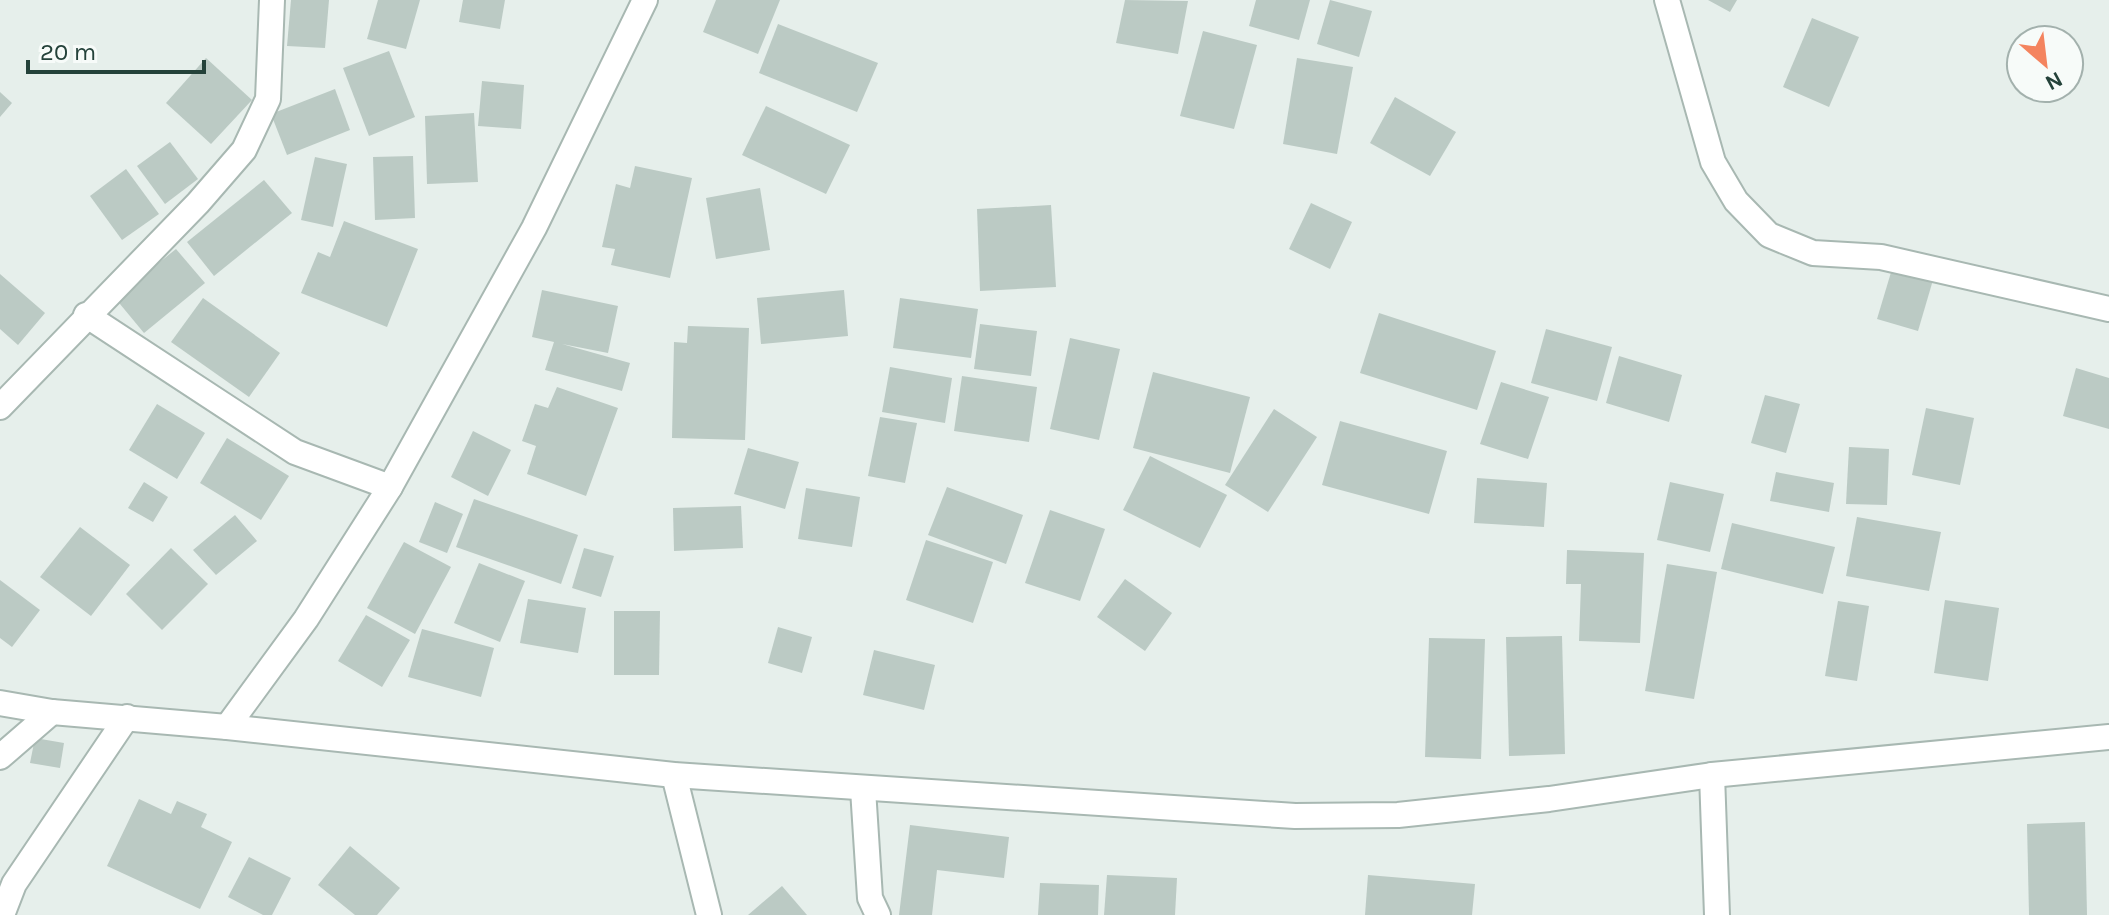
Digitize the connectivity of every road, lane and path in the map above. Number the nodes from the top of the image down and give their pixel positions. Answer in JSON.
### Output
{"nodes":[{"id":1,"x":272,"y":0,"type":"edge"},
{"id":2,"x":645,"y":0,"type":"edge"},
{"id":3,"x":1667,"y":0,"type":"edge"},
{"id":4,"x":2109,"y":309,"type":"edge"},
{"id":5,"x":86,"y":315,"type":"junction"},
{"id":6,"x":0,"y":407,"type":"edge"},
{"id":7,"x":390,"y":487,"type":"junction"},
{"id":8,"x":0,"y":703,"type":"edge"},
{"id":9,"x":52,"y":712,"type":"junction"},
{"id":10,"x":127,"y":717,"type":"junction"},
{"id":11,"x":227,"y":727,"type":"junction"},
{"id":12,"x":2109,"y":737,"type":"edge"},
{"id":13,"x":0,"y":757,"type":"edge"},
{"id":14,"x":674,"y":775,"type":"junction"},
{"id":15,"x":1712,"y":775,"type":"junction"},
{"id":16,"x":863,"y":789,"type":"junction"},
{"id":17,"x":2,"y":915,"type":"edge"},
{"id":18,"x":709,"y":915,"type":"edge"},
{"id":19,"x":878,"y":915,"type":"edge"},
{"id":20,"x":1717,"y":915,"type":"edge"}],
"edges":[{"from":1,"to":5,"type":"street"},
{"from":2,"to":7,"type":"street"},
{"from":3,"to":4,"type":"street"},
{"from":5,"to":6,"type":"street"},
{"from":5,"to":7,"type":"street"},
{"from":7,"to":11,"type":"street"},
{"from":8,"to":9,"type":"street"},
{"from":9,"to":10,"type":"street"},
{"from":9,"to":13,"type":"street"},
{"from":10,"to":11,"type":"street"},
{"from":10,"to":17,"type":"street"},
{"from":11,"to":14,"type":"street"},
{"from":12,"to":15,"type":"street"},
{"from":14,"to":16,"type":"street"},
{"from":14,"to":18,"type":"street"},
{"from":15,"to":16,"type":"street"},
{"from":15,"to":20,"type":"street"},
{"from":16,"to":19,"type":"street"}]}
